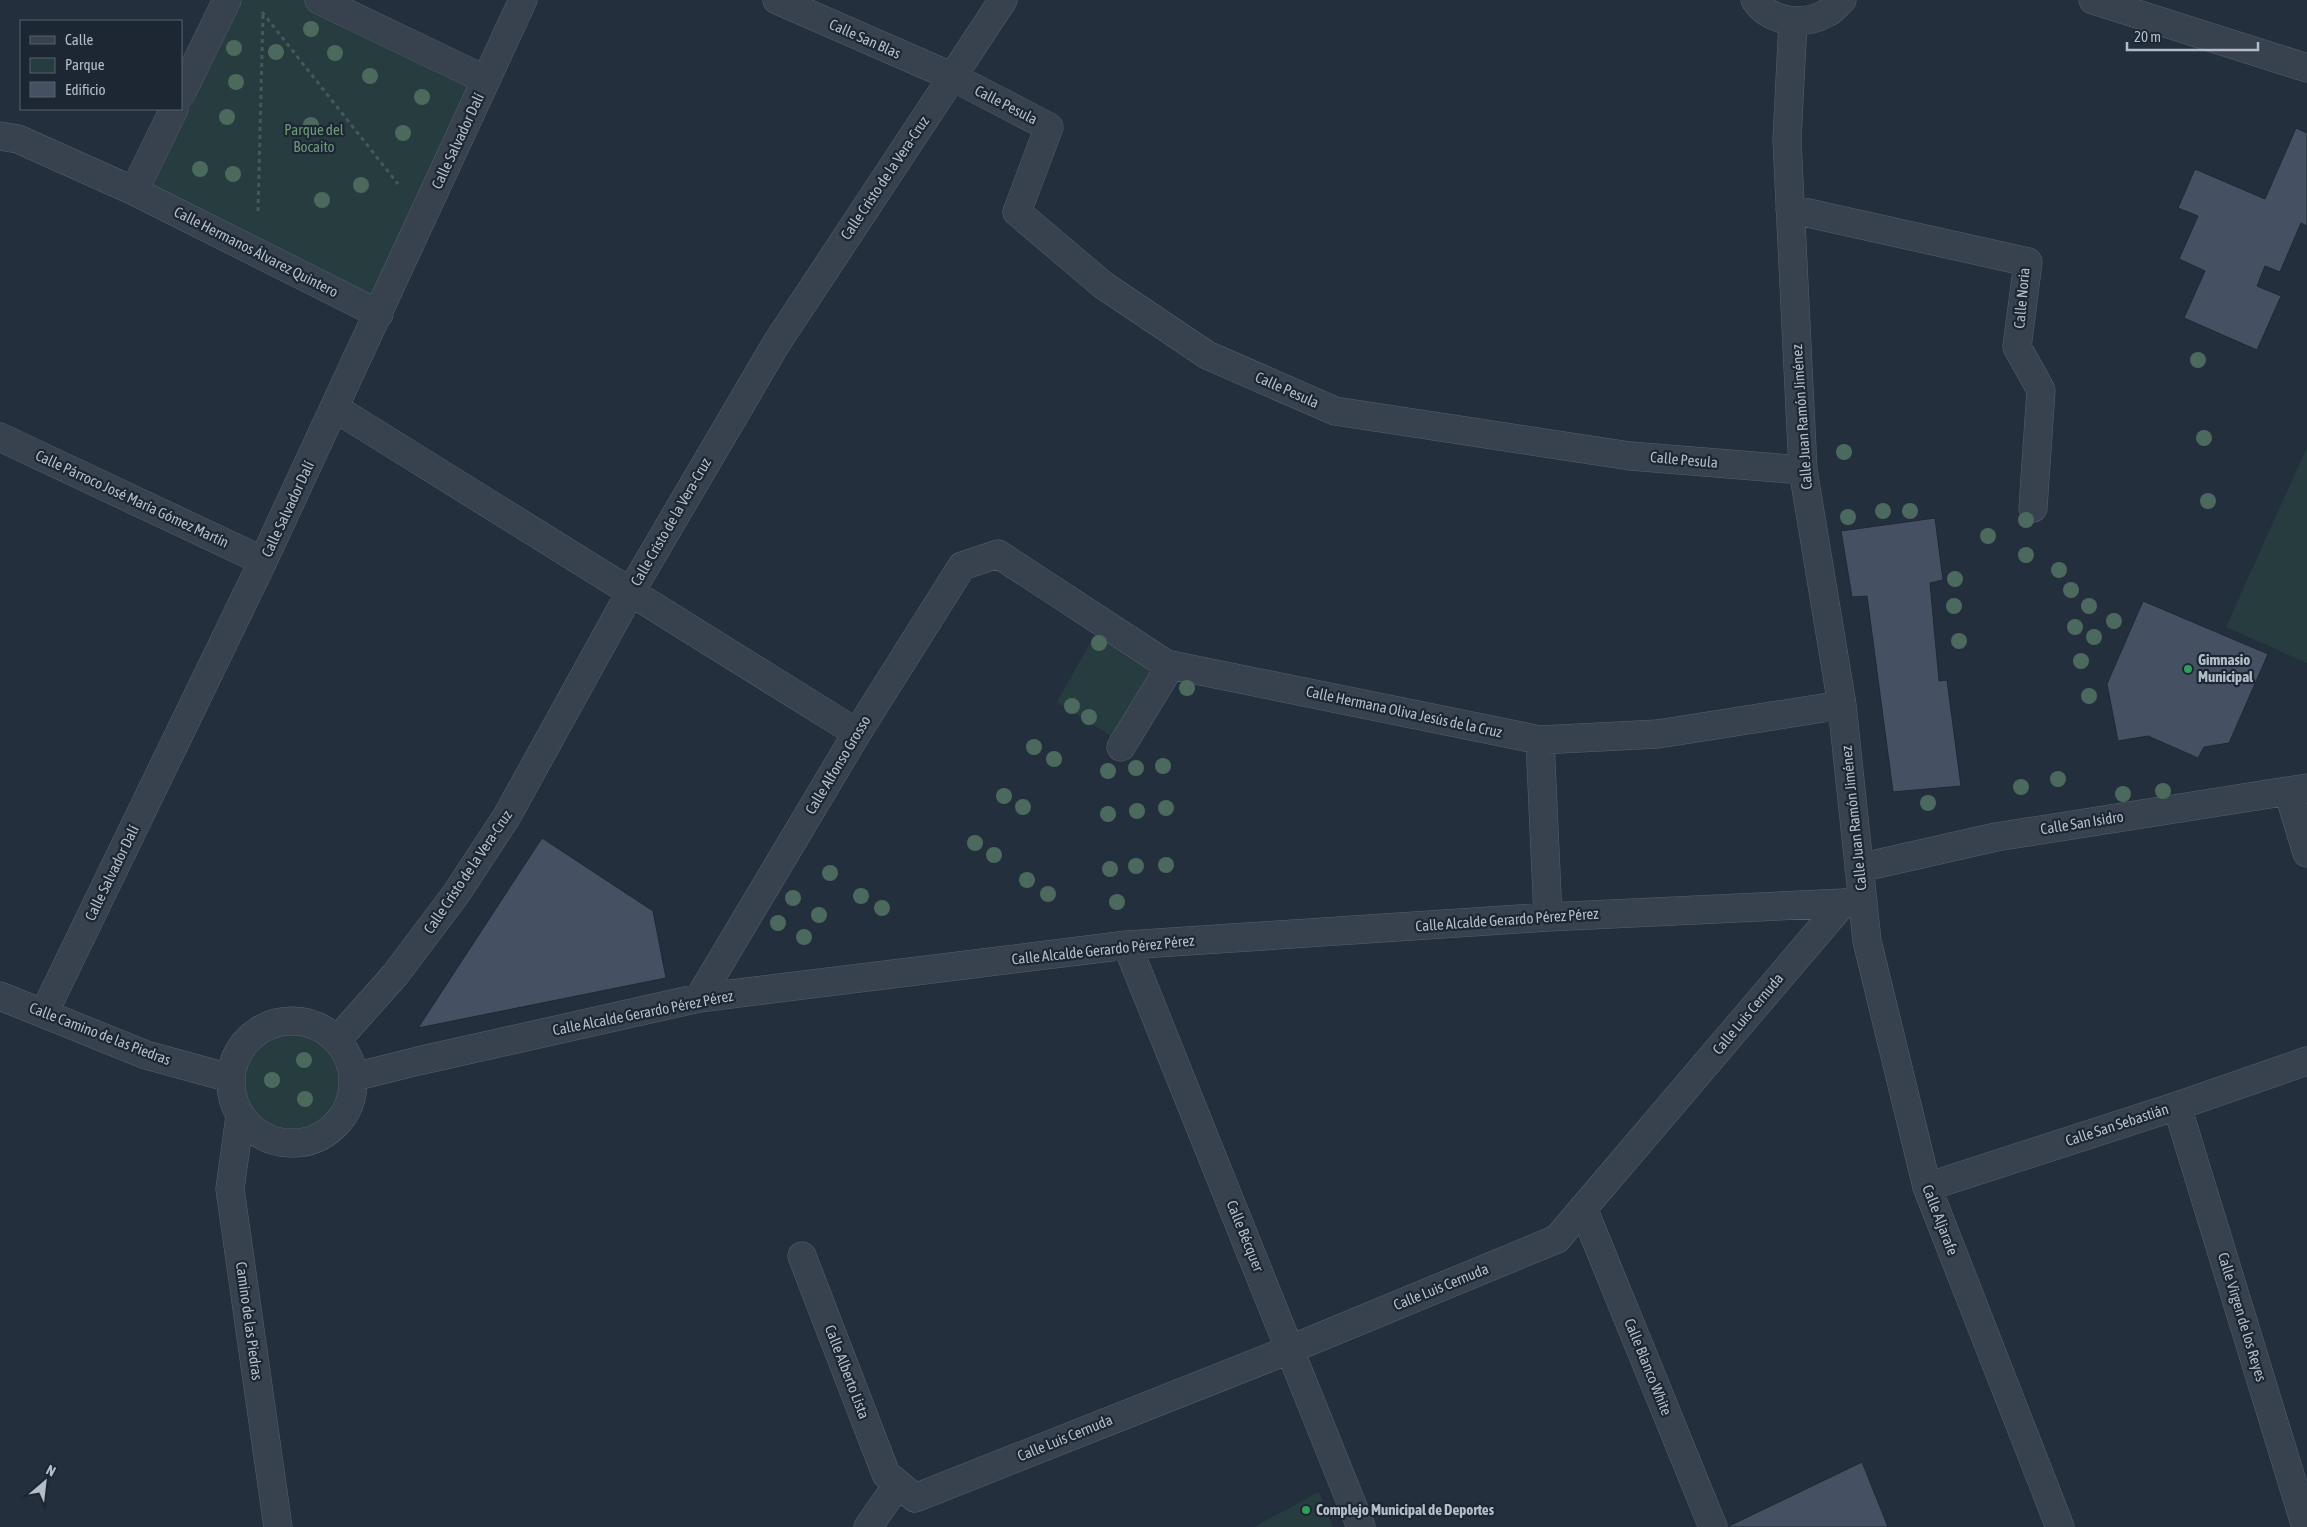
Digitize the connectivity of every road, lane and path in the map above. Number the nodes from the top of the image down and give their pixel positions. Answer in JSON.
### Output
{"nodes":[{"id":1,"x":227,"y":0,"type":"edge"},
{"id":2,"x":319,"y":0,"type":"edge"},
{"id":3,"x":523,"y":0,"type":"edge"},
{"id":4,"x":777,"y":0,"type":"edge"},
{"id":5,"x":1003,"y":0,"type":"edge"},
{"id":6,"x":1755,"y":0,"type":"edge"},
{"id":7,"x":1842,"y":0,"type":"edge"},
{"id":8,"x":2093,"y":0,"type":"edge"},
{"id":9,"x":1793,"y":21,"type":"junction"},
{"id":10,"x":2307,"y":68,"type":"edge"},
{"id":11,"x":953,"y":77,"type":"junction"},
{"id":12,"x":486,"y":80,"type":"junction"},
{"id":13,"x":182,"y":92,"type":"edge"},
{"id":14,"x":174,"y":110,"type":"edge"},
{"id":15,"x":0,"y":136,"type":"edge"},
{"id":16,"x":134,"y":191,"type":"junction"},
{"id":17,"x":1790,"y":209,"type":"junction"},
{"id":18,"x":424,"y":217,"type":"junction"},
{"id":19,"x":257,"y":253,"type":"junction"},
{"id":20,"x":379,"y":314,"type":"junction"},
{"id":21,"x":335,"y":408,"type":"junction"},
{"id":22,"x":0,"y":437,"type":"edge"},
{"id":23,"x":1804,"y":470,"type":"junction"},
{"id":24,"x":2032,"y":508,"type":"dead end"},
{"id":25,"x":998,"y":554,"type":"joint"},
{"id":26,"x":263,"y":561,"type":"junction"},
{"id":27,"x":630,"y":593,"type":"junction"},
{"id":28,"x":1171,"y":664,"type":"junction"},
{"id":29,"x":1842,"y":705,"type":"junction"},
{"id":30,"x":857,"y":733,"type":"junction"},
{"id":31,"x":1540,"y":740,"type":"junction"},
{"id":32,"x":1120,"y":747,"type":"dead end"},
{"id":33,"x":2297,"y":789,"type":"edge"},
{"id":34,"x":2307,"y":852,"type":"edge"},
{"id":35,"x":1859,"y":868,"type":"junction"},
{"id":36,"x":1852,"y":901,"type":"junction"},
{"id":37,"x":1548,"y":917,"type":"junction"},
{"id":38,"x":1127,"y":945,"type":"junction"},
{"id":39,"x":0,"y":996,"type":"edge"},
{"id":40,"x":699,"y":998,"type":"junction"},
{"id":41,"x":44,"y":1013,"type":"junction"},
{"id":42,"x":337,"y":1040,"type":"junction"},
{"id":43,"x":2307,"y":1061,"type":"edge"},
{"id":44,"x":354,"y":1077,"type":"junction"},
{"id":45,"x":230,"y":1078,"type":"junction"},
{"id":46,"x":2177,"y":1106,"type":"junction"},
{"id":47,"x":240,"y":1116,"type":"junction"},
{"id":48,"x":1927,"y":1187,"type":"junction"},
{"id":49,"x":1583,"y":1208,"type":"junction"},
{"id":50,"x":802,"y":1256,"type":"dead end"},
{"id":51,"x":1291,"y":1349,"type":"junction"},
{"id":52,"x":907,"y":1491,"type":"junction"},
{"id":53,"x":278,"y":1527,"type":"edge"},
{"id":54,"x":868,"y":1527,"type":"edge"},
{"id":55,"x":1361,"y":1527,"type":"edge"},
{"id":56,"x":1713,"y":1527,"type":"edge"},
{"id":57,"x":2060,"y":1527,"type":"edge"},
{"id":58,"x":2306,"y":1527,"type":"edge"}],
"edges":[{"from":1,"to":13,"type":"street"},
{"from":2,"to":12,"type":"street"},
{"from":3,"to":12,"type":"street","name":"Calle Salvador Dalí"},
{"from":4,"to":11,"type":"street","name":"Calle San Blas"},
{"from":5,"to":11,"type":"street","name":"Calle Cristo de la Vera-Cruz"},
{"from":6,"to":9,"type":"street"},
{"from":7,"to":9,"type":"street"},
{"from":8,"to":10,"type":"street"},
{"from":9,"to":17,"type":"street","name":"Calle Juan Ramón Jiménez"},
{"from":11,"to":23,"type":"street","name":"Calle Pesula"},
{"from":11,"to":27,"type":"street","name":"Calle Cristo de la Vera-Cruz"},
{"from":12,"to":18,"type":"street","name":"Calle Salvador Dalí"},
{"from":14,"to":16,"type":"street"},
{"from":15,"to":16,"type":"street","name":"Calle Hermanos Álvarez Quintero"},
{"from":16,"to":19,"type":"street","name":"Calle Hermanos Álvarez Quintero"},
{"from":17,"to":23,"type":"street","name":"Calle Juan Ramón Jiménez"},
{"from":17,"to":24,"type":"street","name":"Calle Noria"},
{"from":18,"to":19,"type":"path"},
{"from":18,"to":20,"type":"street","name":"Calle Salvador Dalí"},
{"from":19,"to":20,"type":"street","name":"Calle Hermanos Álvarez Quintero"},
{"from":20,"to":21,"type":"street","name":"Calle Salvador Dalí"},
{"from":21,"to":26,"type":"street","name":"Calle Salvador Dalí"},
{"from":21,"to":27,"type":"street"},
{"from":22,"to":26,"type":"street","name":"Calle Párroco José María Gómez Martín"},
{"from":23,"to":29,"type":"street","name":"Calle Juan Ramón Jiménez"},
{"from":25,"to":28,"type":"street","name":"Calle Hermana Oliva Jesús de la Cruz"},
{"from":25,"to":30,"type":"street","name":"Calle Alfonso Grosso"},
{"from":26,"to":41,"type":"street","name":"Calle Salvador Dalí"},
{"from":27,"to":30,"type":"street"},
{"from":27,"to":42,"type":"street","name":"Calle Cristo de la Vera-Cruz"},
{"from":28,"to":31,"type":"street","name":"Calle Hermana Oliva Jesús de la Cruz"},
{"from":28,"to":32,"type":"street"},
{"from":29,"to":31,"type":"street","name":"Calle Hermana Oliva Jesús de la Cruz"},
{"from":29,"to":35,"type":"street","name":"Calle Juan Ramón Jiménez"},
{"from":30,"to":40,"type":"street","name":"Calle Alfonso Grosso"},
{"from":31,"to":37,"type":"street"},
{"from":33,"to":34,"type":"street"},
{"from":33,"to":35,"type":"street","name":"Calle San Isidro"},
{"from":35,"to":36,"type":"street","name":"Calle Juan Ramón Jiménez"},
{"from":36,"to":37,"type":"street","name":"Calle Alcalde Gerardo Pérez Pérez"},
{"from":36,"to":48,"type":"street","name":"Calle Aljarafe"},
{"from":36,"to":49,"type":"street","name":"Calle Luis Cernuda"},
{"from":37,"to":38,"type":"street","name":"Calle Alcalde Gerardo Pérez Pérez"},
{"from":38,"to":40,"type":"street","name":"Calle Alcalde Gerardo Pérez Pérez"},
{"from":38,"to":51,"type":"street","name":"Calle Bécquer"},
{"from":39,"to":41,"type":"street","name":"Calle Camino de las Piedras"},
{"from":40,"to":44,"type":"street","name":"Calle Alcalde Gerardo Pérez Pérez"},
{"from":41,"to":45,"type":"street","name":"Calle Camino de las Piedras"},
{"from":42,"to":44,"type":"street"},
{"from":42,"to":45,"type":"street"},
{"from":43,"to":46,"type":"street","name":"Calle San Sebastián"},
{"from":44,"to":47,"type":"street"},
{"from":45,"to":47,"type":"street"},
{"from":46,"to":48,"type":"street","name":"Calle San Sebastián"},
{"from":46,"to":58,"type":"street","name":"Calle Virgen de los Reyes"},
{"from":47,"to":53,"type":"street","name":"Camino de las Piedras"},
{"from":48,"to":57,"type":"street","name":"Calle Aljarafe"},
{"from":49,"to":51,"type":"street","name":"Calle Luis Cernuda"},
{"from":49,"to":56,"type":"street","name":"Calle Blanco White"},
{"from":50,"to":52,"type":"street","name":"Calle Alberto Lista"},
{"from":51,"to":52,"type":"street","name":"Calle Luis Cernuda"},
{"from":51,"to":55,"type":"street","name":"Calle Bécquer"},
{"from":52,"to":54,"type":"street"}]}
